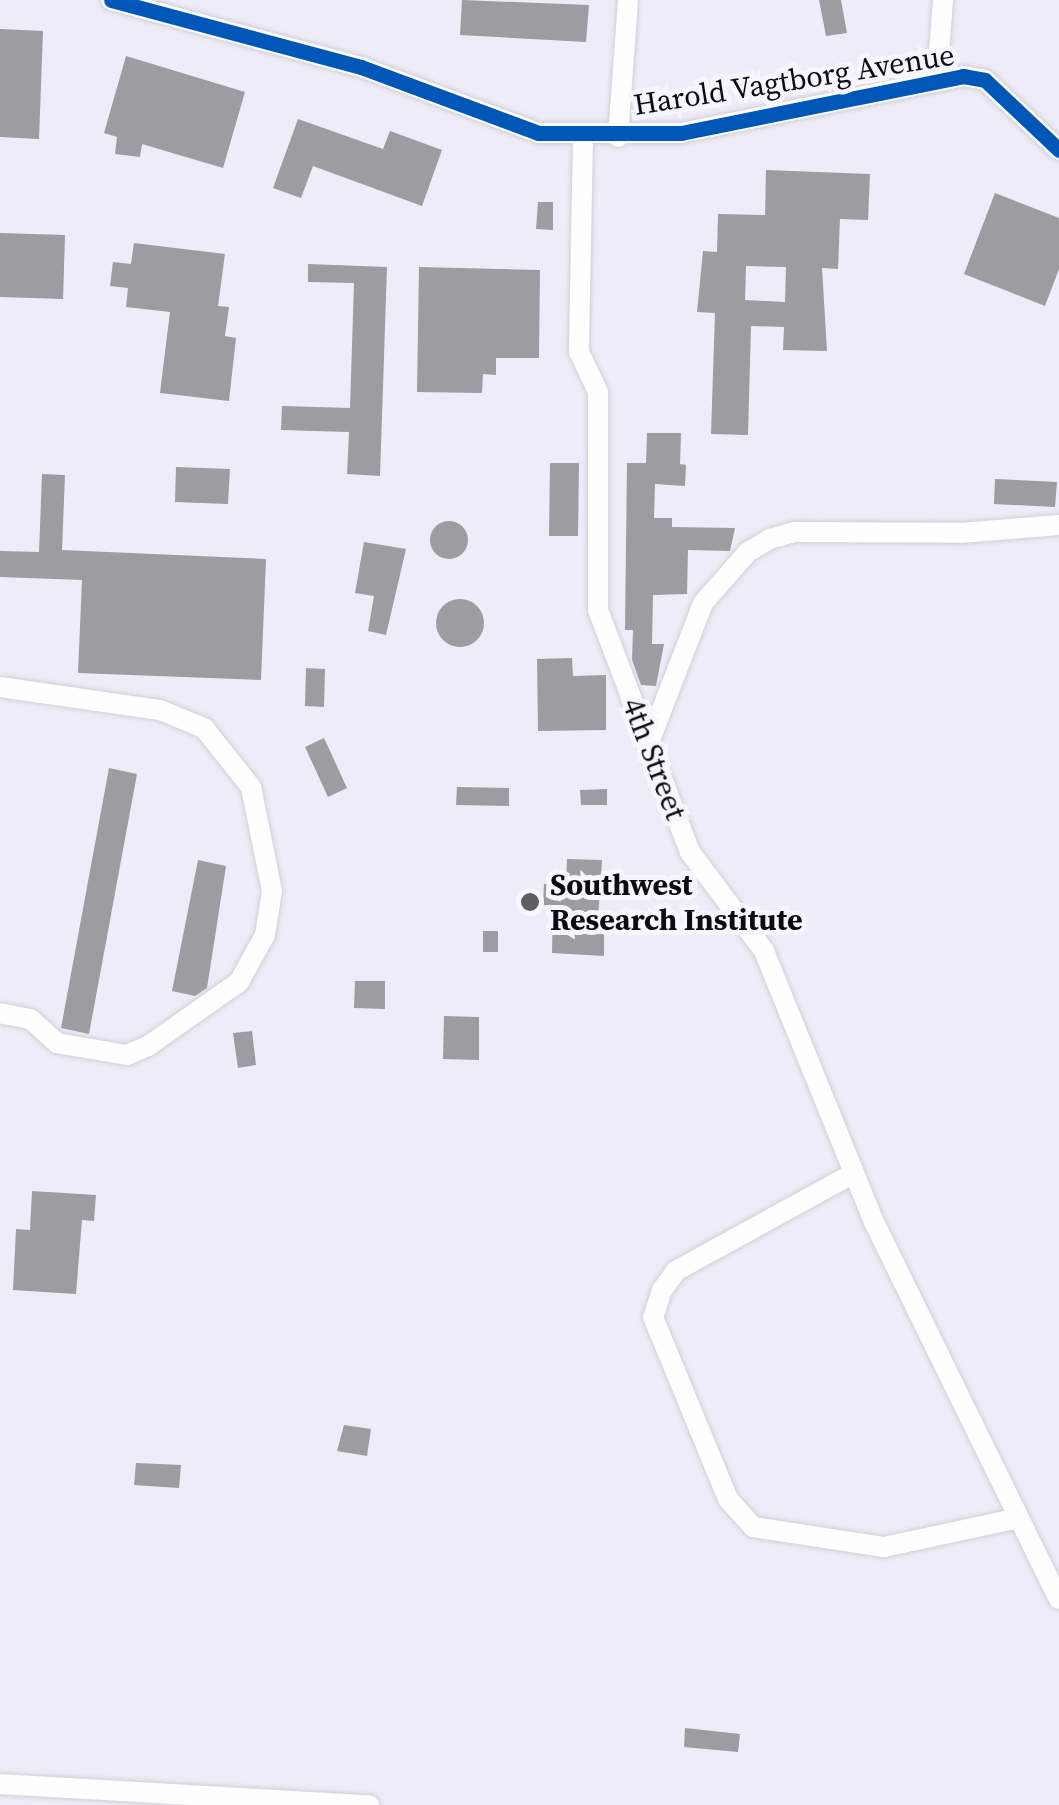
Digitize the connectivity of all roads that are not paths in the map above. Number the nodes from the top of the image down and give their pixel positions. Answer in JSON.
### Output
{"nodes":[{"id":1,"x":111,"y":0,"type":"edge"},
{"id":2,"x":628,"y":0,"type":"edge"},
{"id":3,"x":943,"y":0,"type":"edge"},
{"id":4,"x":938,"y":78,"type":"junction"},
{"id":5,"x":618,"y":137,"type":"junction"},
{"id":6,"x":583,"y":138,"type":"junction"},
{"id":7,"x":1059,"y":150,"type":"edge"},
{"id":8,"x":1059,"y":525,"type":"edge"},
{"id":9,"x":0,"y":687,"type":"edge"},
{"id":10,"x":648,"y":745,"type":"junction"},
{"id":11,"x":0,"y":1013,"type":"edge"},
{"id":12,"x":854,"y":1172,"type":"junction"},
{"id":13,"x":1019,"y":1518,"type":"junction"},
{"id":14,"x":1059,"y":1599,"type":"edge"},
{"id":15,"x":0,"y":1784,"type":"edge"},
{"id":16,"x":369,"y":1805,"type":"edge"}],
"edges":[{"from":1,"to":6,"type":"street","name":"Harold Vagtborg Avenue"},
{"from":2,"to":5,"type":"street"},
{"from":3,"to":4,"type":"street"},
{"from":4,"to":5,"type":"street","name":"Harold Vagtborg Avenue"},
{"from":4,"to":7,"type":"street","name":"Harold Vagtborg Avenue"},
{"from":5,"to":6,"type":"street","name":"Harold Vagtborg Avenue"},
{"from":6,"to":10,"type":"street","name":"4th Street"},
{"from":8,"to":10,"type":"street"},
{"from":9,"to":11,"type":"street"},
{"from":10,"to":12,"type":"street","name":"4th Street"},
{"from":12,"to":13,"type":"street","name":"4th Street"},
{"from":12,"to":13,"type":"street"},
{"from":13,"to":14,"type":"street","name":"4th Street"},
{"from":15,"to":16,"type":"street"}]}
